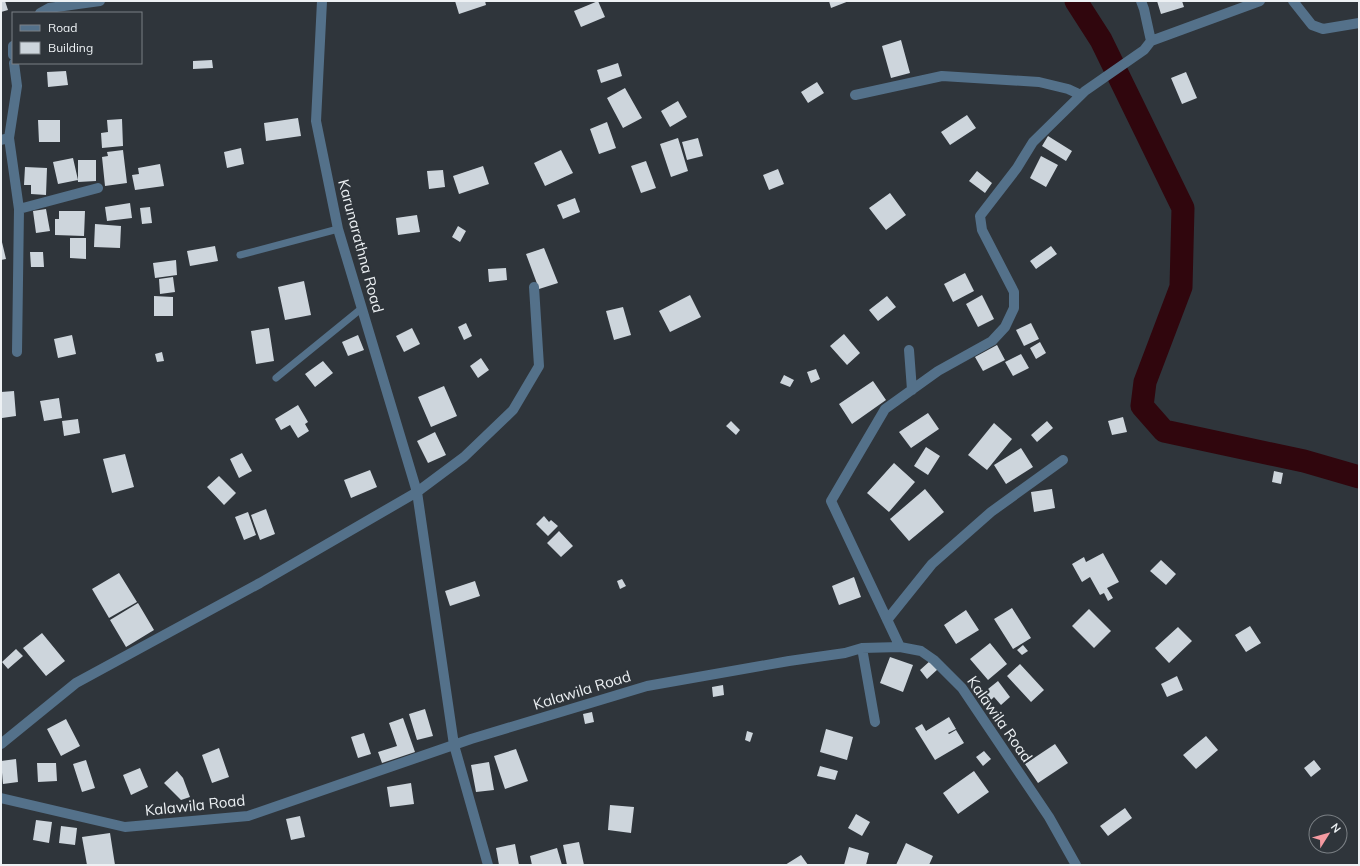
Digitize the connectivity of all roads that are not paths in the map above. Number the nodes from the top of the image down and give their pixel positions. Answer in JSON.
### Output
{"nodes":[{"id":1,"x":100,"y":1,"type":"edge"},
{"id":2,"x":322,"y":1,"type":"edge"},
{"id":3,"x":1141,"y":1,"type":"edge"},
{"id":4,"x":1260,"y":1,"type":"edge"},
{"id":5,"x":1293,"y":1,"type":"edge"},
{"id":6,"x":42,"y":12,"type":"edge"},
{"id":7,"x":1359,"y":23,"type":"edge"},
{"id":8,"x":1151,"y":41,"type":"junction"},
{"id":9,"x":14,"y":64,"type":"edge"},
{"id":10,"x":1083,"y":93,"type":"junction"},
{"id":11,"x":855,"y":95,"type":"dead end"},
{"id":12,"x":5,"y":139,"type":"edge"},
{"id":13,"x":98,"y":188,"type":"dead end"},
{"id":14,"x":19,"y":209,"type":"junction"},
{"id":15,"x":338,"y":229,"type":"junction"},
{"id":16,"x":240,"y":255,"type":"dead end"},
{"id":17,"x":534,"y":287,"type":"dead end"},
{"id":18,"x":362,"y":308,"type":"junction"},
{"id":19,"x":909,"y":350,"type":"dead end"},
{"id":20,"x":17,"y":352,"type":"dead end"},
{"id":21,"x":276,"y":378,"type":"dead end"},
{"id":22,"x":912,"y":390,"type":"junction"},
{"id":23,"x":1063,"y":460,"type":"dead end"},
{"id":24,"x":417,"y":492,"type":"junction"},
{"id":25,"x":887,"y":620,"type":"junction"},
{"id":26,"x":900,"y":646,"type":"junction"},
{"id":27,"x":862,"y":648,"type":"junction"},
{"id":28,"x":875,"y":722,"type":"dead end"},
{"id":29,"x":1,"y":744,"type":"edge"},
{"id":30,"x":454,"y":745,"type":"junction"},
{"id":31,"x":1,"y":798,"type":"edge"},
{"id":32,"x":488,"y":865,"type":"edge"},
{"id":33,"x":1076,"y":865,"type":"edge"}],
"edges":[{"from":1,"to":6,"type":"street"},
{"from":2,"to":15,"type":"street","name":"Karunarathna Road"},
{"from":3,"to":8,"type":"street"},
{"from":4,"to":8,"type":"street"},
{"from":5,"to":7,"type":"street"},
{"from":8,"to":10,"type":"street"},
{"from":9,"to":12,"type":"street"},
{"from":10,"to":11,"type":"street"},
{"from":10,"to":22,"type":"street"},
{"from":12,"to":14,"type":"street"},
{"from":13,"to":14,"type":"street"},
{"from":14,"to":20,"type":"street"},
{"from":15,"to":16,"type":"lane"},
{"from":15,"to":18,"type":"street","name":"Karunarathna Road"},
{"from":17,"to":24,"type":"street"},
{"from":18,"to":21,"type":"lane"},
{"from":18,"to":24,"type":"street","name":"Karunarathna Road"},
{"from":19,"to":22,"type":"street"},
{"from":22,"to":25,"type":"street"},
{"from":23,"to":25,"type":"street"},
{"from":24,"to":29,"type":"street"},
{"from":24,"to":30,"type":"street","name":"Karunarathna Road"},
{"from":25,"to":26,"type":"street"},
{"from":26,"to":27,"type":"street","name":"Kalawila Road"},
{"from":26,"to":33,"type":"street","name":"Kalawila Road"},
{"from":27,"to":28,"type":"street"},
{"from":27,"to":30,"type":"street","name":"Kalawila Road"},
{"from":30,"to":31,"type":"street","name":"Kalawila Road"},
{"from":30,"to":32,"type":"street","name":"Karunarathna Road"}]}
